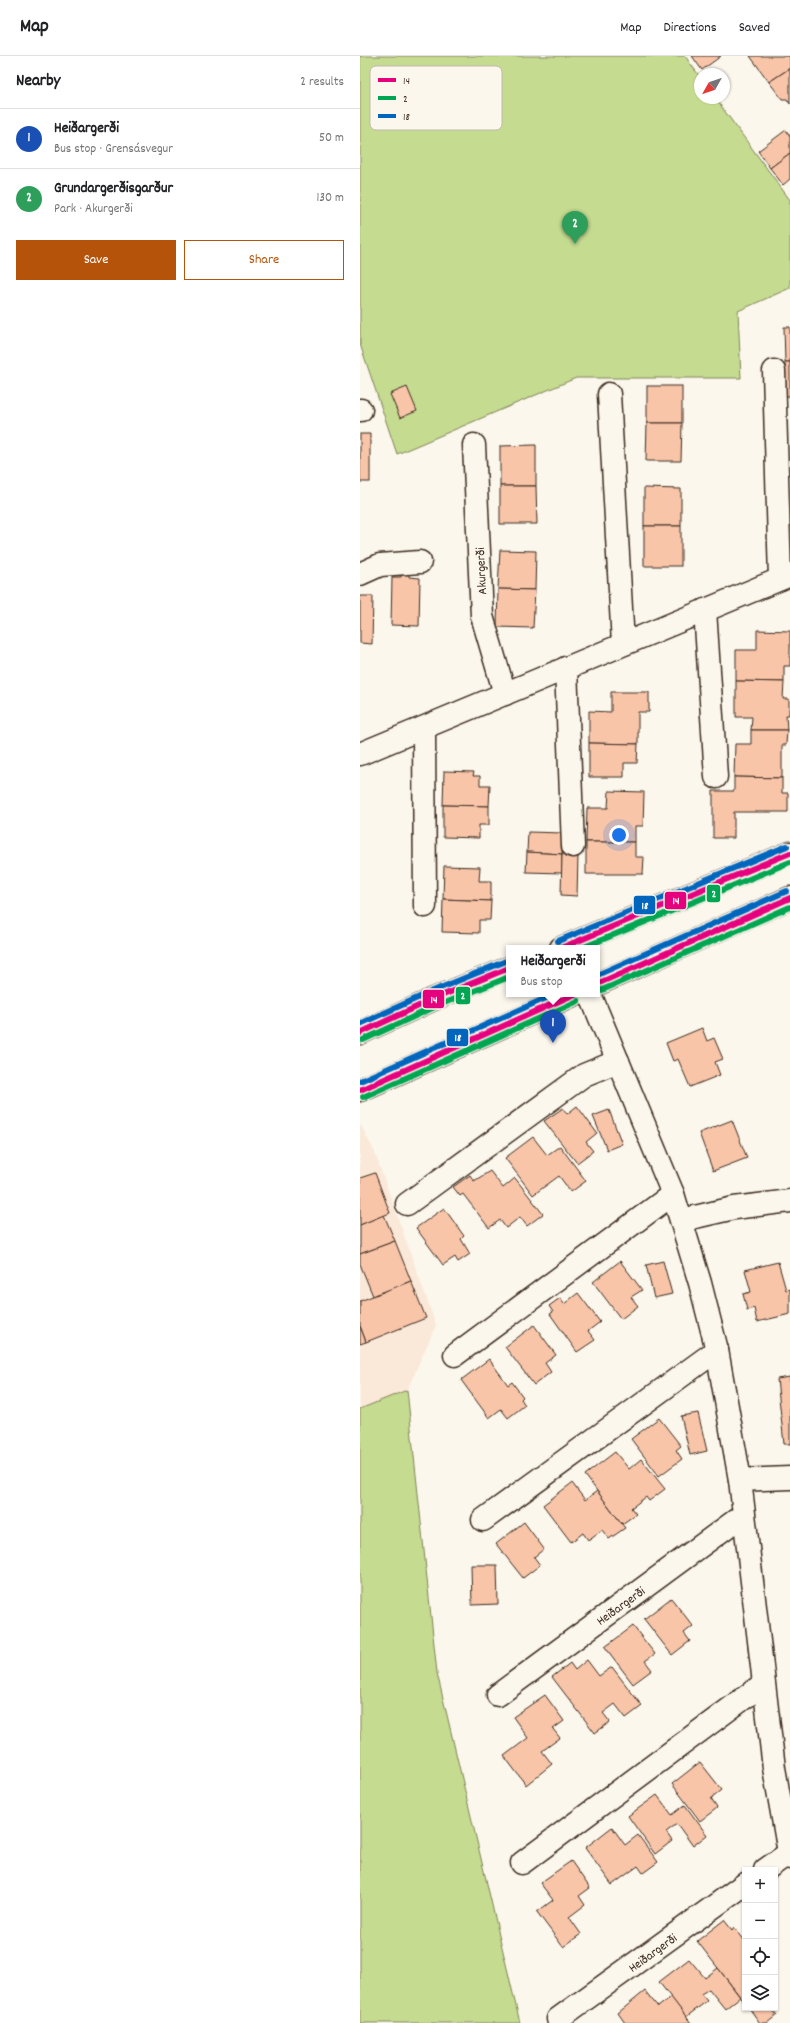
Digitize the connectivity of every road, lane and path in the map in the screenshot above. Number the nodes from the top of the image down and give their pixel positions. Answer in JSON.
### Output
{"nodes":[{"id":1,"x":774,"y":371,"type":"dead end"},
{"id":2,"x":609,"y":394,"type":"dead end"},
{"id":3,"x":474,"y":445,"type":"dead end"},
{"id":4,"x":420,"y":562,"type":"dead end"},
{"id":5,"x":360,"y":574,"type":"edge"},
{"id":6,"x":785,"y":577,"type":"edge"},
{"id":7,"x":705,"y":610,"type":"junction"},
{"id":8,"x":623,"y":644,"type":"junction"},
{"id":9,"x":566,"y":668,"type":"junction"},
{"id":10,"x":505,"y":694,"type":"junction"},
{"id":11,"x":424,"y":728,"type":"junction"},
{"id":12,"x":360,"y":754,"type":"edge"},
{"id":13,"x":716,"y":777,"type":"dead end"},
{"id":14,"x":573,"y":846,"type":"dead end"},
{"id":15,"x":790,"y":853,"type":"edge"},
{"id":16,"x":790,"y":898,"type":"edge"},
{"id":17,"x":425,"y":906,"type":"dead end"},
{"id":18,"x":572,"y":945,"type":"edge"},
{"id":19,"x":506,"y":969,"type":"edge"},
{"id":20,"x":600,"y":983,"type":"edge"},
{"id":21,"x":568,"y":997,"type":"edge"},
{"id":22,"x":591,"y":997,"type":"edge"},
{"id":23,"x":360,"y":1033,"type":"edge"},
{"id":24,"x":618,"y":1062,"type":"junction"},
{"id":25,"x":360,"y":1090,"type":"edge"},
{"id":26,"x":673,"y":1194,"type":"junction"},
{"id":27,"x":790,"y":1201,"type":"edge"},
{"id":28,"x":408,"y":1204,"type":"dead end"},
{"id":29,"x":682,"y":1220,"type":"junction"},
{"id":30,"x":717,"y":1350,"type":"junction"},
{"id":31,"x":455,"y":1356,"type":"dead end"},
{"id":32,"x":790,"y":1478,"type":"edge"},
{"id":33,"x":740,"y":1480,"type":"junction"},
{"id":34,"x":743,"y":1515,"type":"junction"},
{"id":35,"x":483,"y":1520,"type":"dead end"},
{"id":36,"x":762,"y":1684,"type":"junction"},
{"id":37,"x":498,"y":1695,"type":"dead end"},
{"id":38,"x":782,"y":1767,"type":"edge"},
{"id":39,"x":790,"y":1855,"type":"edge"},
{"id":40,"x":522,"y":1863,"type":"dead end"},
{"id":41,"x":770,"y":1867,"type":"edge"},
{"id":42,"x":742,"y":1886,"type":"edge"},
{"id":43,"x":558,"y":2019,"type":"dead end"}],
"edges":[{"from":1,"to":6,"type":"street"},
{"from":2,"to":8,"type":"street"},
{"from":3,"to":10,"type":"street","name":"Akurgerði"},
{"from":4,"to":5,"type":"street"},
{"from":6,"to":7,"type":"street"},
{"from":7,"to":8,"type":"street"},
{"from":7,"to":13,"type":"street"},
{"from":8,"to":9,"type":"street"},
{"from":9,"to":10,"type":"street"},
{"from":9,"to":14,"type":"street"},
{"from":10,"to":11,"type":"street"},
{"from":11,"to":12,"type":"street"},
{"from":11,"to":17,"type":"street"},
{"from":15,"to":18,"type":"street"},
{"from":16,"to":20,"type":"street"},
{"from":19,"to":23,"type":"street"},
{"from":21,"to":25,"type":"street"},
{"from":22,"to":24,"type":"street"},
{"from":24,"to":26,"type":"street"},
{"from":24,"to":28,"type":"street"},
{"from":26,"to":29,"type":"street"},
{"from":26,"to":31,"type":"street"},
{"from":27,"to":29,"type":"street"},
{"from":29,"to":30,"type":"street"},
{"from":30,"to":33,"type":"street"},
{"from":30,"to":35,"type":"street"},
{"from":32,"to":33,"type":"street"},
{"from":33,"to":34,"type":"street"},
{"from":34,"to":36,"type":"street"},
{"from":34,"to":37,"type":"street","name":"Heiðargerði"},
{"from":36,"to":38,"type":"street"},
{"from":36,"to":40,"type":"street"},
{"from":38,"to":39,"type":"street"},
{"from":39,"to":41,"type":"street"},
{"from":42,"to":43,"type":"street","name":"Heiðargerði"}]}
